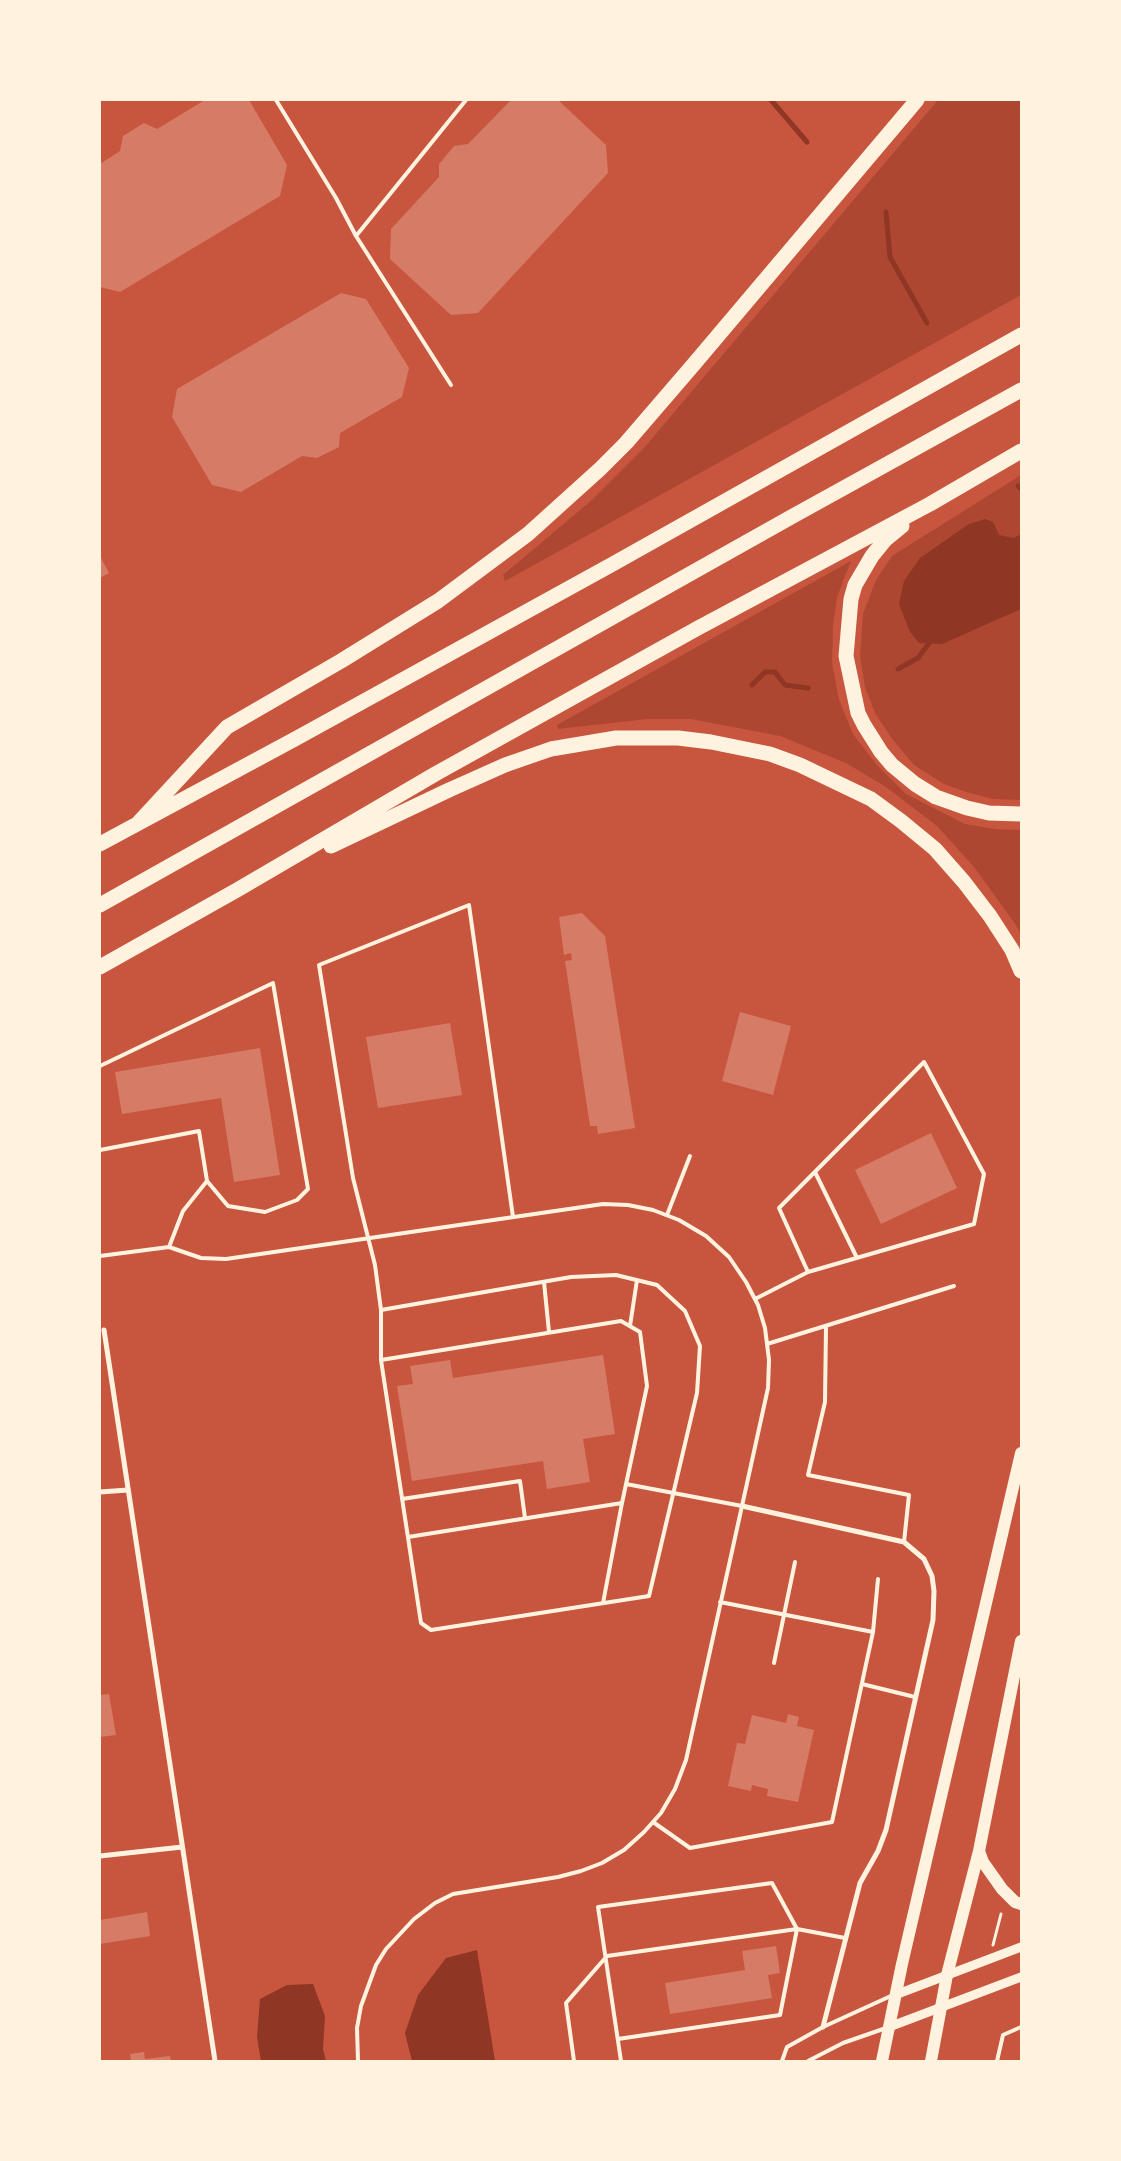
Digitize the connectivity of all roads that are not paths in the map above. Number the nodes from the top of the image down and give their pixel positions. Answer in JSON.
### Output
{"nodes":[{"id":1,"x":276,"y":100,"type":"edge"},
{"id":2,"x":466,"y":100,"type":"edge"},
{"id":3,"x":917,"y":100,"type":"edge"},
{"id":4,"x":356,"y":236,"type":"junction"},
{"id":5,"x":1021,"y":335,"type":"edge"},
{"id":6,"x":451,"y":386,"type":"dead end"},
{"id":7,"x":1021,"y":390,"type":"edge"},
{"id":8,"x":1021,"y":451,"type":"edge"},
{"id":9,"x":930,"y":504,"type":"junction"},
{"id":10,"x":1021,"y":814,"type":"edge"},
{"id":11,"x":139,"y":822,"type":"junction"},
{"id":12,"x":100,"y":844,"type":"edge"},
{"id":13,"x":237,"y":890,"type":"junction"},
{"id":14,"x":100,"y":905,"type":"edge"},
{"id":15,"x":100,"y":967,"type":"edge"},
{"id":16,"x":1021,"y":971,"type":"edge"},
{"id":17,"x":100,"y":1066,"type":"edge"},
{"id":18,"x":100,"y":1150,"type":"edge"},
{"id":19,"x":690,"y":1156,"type":"dead end"},
{"id":20,"x":815,"y":1172,"type":"junction"},
{"id":21,"x":207,"y":1182,"type":"junction"},
{"id":22,"x":667,"y":1215,"type":"junction"},
{"id":23,"x":513,"y":1217,"type":"junction"},
{"id":24,"x":368,"y":1238,"type":"junction"},
{"id":25,"x":169,"y":1247,"type":"junction"},
{"id":26,"x":100,"y":1256,"type":"edge"},
{"id":27,"x":857,"y":1258,"type":"junction"},
{"id":28,"x":808,"y":1272,"type":"junction"},
{"id":29,"x":637,"y":1280,"type":"junction"},
{"id":30,"x":544,"y":1282,"type":"junction"},
{"id":31,"x":954,"y":1286,"type":"dead end"},
{"id":32,"x":755,"y":1299,"type":"junction"},
{"id":33,"x":381,"y":1310,"type":"junction"},
{"id":34,"x":630,"y":1326,"type":"junction"},
{"id":35,"x":826,"y":1326,"type":"junction"},
{"id":36,"x":104,"y":1330,"type":"dead end"},
{"id":37,"x":550,"y":1332,"type":"junction"},
{"id":38,"x":767,"y":1344,"type":"junction"},
{"id":39,"x":381,"y":1360,"type":"junction"},
{"id":40,"x":1021,"y":1453,"type":"edge"},
{"id":41,"x":626,"y":1484,"type":"junction"},
{"id":42,"x":128,"y":1490,"type":"junction"},
{"id":43,"x":100,"y":1492,"type":"edge"},
{"id":44,"x":672,"y":1492,"type":"junction"},
{"id":45,"x":402,"y":1499,"type":"junction"},
{"id":46,"x":622,"y":1502,"type":"junction"},
{"id":47,"x":742,"y":1506,"type":"junction"},
{"id":48,"x":525,"y":1518,"type":"junction"},
{"id":49,"x":408,"y":1537,"type":"junction"},
{"id":50,"x":904,"y":1542,"type":"junction"},
{"id":51,"x":795,"y":1562,"type":"dead end"},
{"id":52,"x":878,"y":1580,"type":"dead end"},
{"id":53,"x":720,"y":1602,"type":"junction"},
{"id":54,"x":603,"y":1603,"type":"junction"},
{"id":55,"x":784,"y":1614,"type":"junction"},
{"id":56,"x":873,"y":1632,"type":"junction"},
{"id":57,"x":1021,"y":1641,"type":"edge"},
{"id":58,"x":774,"y":1663,"type":"dead end"},
{"id":59,"x":862,"y":1684,"type":"junction"},
{"id":60,"x":915,"y":1697,"type":"junction"},
{"id":61,"x":653,"y":1822,"type":"junction"},
{"id":62,"x":182,"y":1846,"type":"junction"},
{"id":63,"x":979,"y":1851,"type":"junction"},
{"id":64,"x":100,"y":1856,"type":"edge"},
{"id":65,"x":1021,"y":1904,"type":"edge"},
{"id":66,"x":797,"y":1929,"type":"junction"},
{"id":67,"x":845,"y":1938,"type":"junction"},
{"id":68,"x":1021,"y":1947,"type":"edge"},
{"id":69,"x":607,"y":1956,"type":"junction"},
{"id":70,"x":947,"y":1975,"type":"junction"},
{"id":71,"x":1021,"y":1978,"type":"edge"},
{"id":72,"x":895,"y":1994,"type":"junction"},
{"id":73,"x":940,"y":2008,"type":"junction"},
{"id":74,"x":823,"y":2027,"type":"junction"},
{"id":75,"x":888,"y":2027,"type":"junction"},
{"id":76,"x":1021,"y":2027,"type":"edge"},
{"id":77,"x":618,"y":2039,"type":"junction"},
{"id":78,"x":215,"y":2061,"type":"edge"},
{"id":79,"x":358,"y":2061,"type":"edge"},
{"id":80,"x":574,"y":2061,"type":"edge"},
{"id":81,"x":621,"y":2061,"type":"edge"},
{"id":82,"x":782,"y":2061,"type":"edge"},
{"id":83,"x":808,"y":2061,"type":"edge"},
{"id":84,"x":882,"y":2061,"type":"edge"},
{"id":85,"x":930,"y":2061,"type":"edge"},
{"id":86,"x":997,"y":2061,"type":"edge"}],
"edges":[{"from":1,"to":4,"type":"lane"},
{"from":2,"to":4,"type":"lane"},
{"from":3,"to":11,"type":"highway"},
{"from":4,"to":6,"type":"lane"},
{"from":5,"to":11,"type":"highway"},
{"from":7,"to":14,"type":"highway"},
{"from":8,"to":9,"type":"highway"},
{"from":9,"to":10,"type":"highway"},
{"from":9,"to":13,"type":"highway"},
{"from":11,"to":12,"type":"highway"},
{"from":13,"to":15,"type":"highway"},
{"from":13,"to":16,"type":"highway"},
{"from":17,"to":21,"type":"lane"},
{"from":18,"to":21,"type":"lane"},
{"from":19,"to":22,"type":"lane"},
{"from":20,"to":27,"type":"lane"},
{"from":20,"to":27,"type":"lane"},
{"from":20,"to":28,"type":"lane"},
{"from":21,"to":25,"type":"lane"},
{"from":22,"to":23,"type":"lane"},
{"from":22,"to":32,"type":"lane"},
{"from":23,"to":24,"type":"lane"},
{"from":23,"to":24,"type":"lane"},
{"from":24,"to":25,"type":"lane"},
{"from":24,"to":33,"type":"lane"},
{"from":25,"to":26,"type":"lane"},
{"from":27,"to":28,"type":"lane"},
{"from":28,"to":32,"type":"lane"},
{"from":29,"to":30,"type":"lane"},
{"from":29,"to":34,"type":"lane"},
{"from":29,"to":44,"type":"lane"},
{"from":30,"to":33,"type":"lane"},
{"from":30,"to":37,"type":"lane"},
{"from":31,"to":35,"type":"lane"},
{"from":32,"to":38,"type":"lane"},
{"from":33,"to":39,"type":"lane"},
{"from":34,"to":37,"type":"lane"},
{"from":34,"to":41,"type":"lane"},
{"from":35,"to":38,"type":"lane"},
{"from":35,"to":50,"type":"lane"},
{"from":36,"to":42,"type":"street"},
{"from":37,"to":39,"type":"lane"},
{"from":38,"to":47,"type":"lane"},
{"from":39,"to":45,"type":"lane"},
{"from":40,"to":72,"type":"main road"},
{"from":41,"to":44,"type":"lane"},
{"from":41,"to":46,"type":"lane"},
{"from":42,"to":43,"type":"street"},
{"from":42,"to":62,"type":"street"},
{"from":44,"to":47,"type":"lane"},
{"from":44,"to":54,"type":"lane"},
{"from":45,"to":48,"type":"lane"},
{"from":45,"to":49,"type":"lane"},
{"from":46,"to":48,"type":"lane"},
{"from":46,"to":54,"type":"lane"},
{"from":47,"to":50,"type":"street"},
{"from":47,"to":53,"type":"lane"},
{"from":48,"to":49,"type":"lane"},
{"from":49,"to":54,"type":"lane"},
{"from":50,"to":60,"type":"street"},
{"from":51,"to":55,"type":"lane"},
{"from":52,"to":56,"type":"lane"},
{"from":53,"to":55,"type":"lane"},
{"from":53,"to":61,"type":"lane"},
{"from":55,"to":56,"type":"lane"},
{"from":55,"to":58,"type":"lane"},
{"from":56,"to":59,"type":"lane"},
{"from":57,"to":63,"type":"main road"},
{"from":59,"to":60,"type":"lane"},
{"from":59,"to":61,"type":"lane"},
{"from":60,"to":67,"type":"street"},
{"from":61,"to":79,"type":"lane"},
{"from":62,"to":64,"type":"street"},
{"from":62,"to":78,"type":"street"},
{"from":63,"to":65,"type":"main road"},
{"from":63,"to":70,"type":"main road"},
{"from":66,"to":67,"type":"lane"},
{"from":66,"to":69,"type":"lane"},
{"from":66,"to":69,"type":"lane"},
{"from":66,"to":77,"type":"lane"},
{"from":67,"to":74,"type":"street"},
{"from":68,"to":70,"type":"street"},
{"from":69,"to":77,"type":"lane"},
{"from":69,"to":80,"type":"lane"},
{"from":70,"to":72,"type":"street"},
{"from":70,"to":73,"type":"main road"},
{"from":71,"to":73,"type":"street"},
{"from":72,"to":74,"type":"lane"},
{"from":72,"to":75,"type":"main road"},
{"from":73,"to":75,"type":"street"},
{"from":73,"to":85,"type":"main road"},
{"from":74,"to":82,"type":"lane"},
{"from":75,"to":83,"type":"lane"},
{"from":75,"to":84,"type":"main road"},
{"from":76,"to":86,"type":"lane"},
{"from":77,"to":81,"type":"lane"}]}
